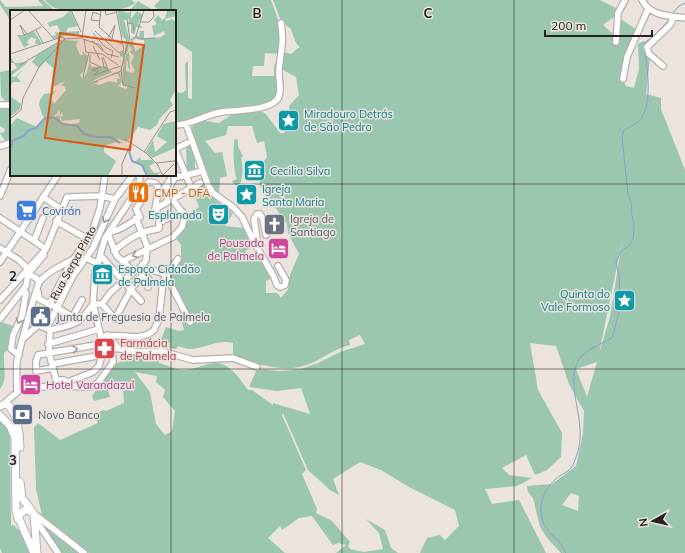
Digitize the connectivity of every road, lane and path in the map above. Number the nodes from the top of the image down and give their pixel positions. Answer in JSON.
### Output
{"nodes":[{"id":1,"x":625,"y":0,"type":"edge"},
{"id":2,"x":642,"y":0,"type":"edge"},
{"id":3,"x":648,"y":9,"type":"junction"},
{"id":4,"x":674,"y":17,"type":"junction"},
{"id":5,"x":685,"y":18,"type":"edge"},
{"id":6,"x":281,"y":23,"type":"dead end"},
{"id":7,"x":616,"y":42,"type":"dead end"},
{"id":8,"x":663,"y":66,"type":"dead end"},
{"id":9,"x":623,"y":79,"type":"dead end"},
{"id":10,"x":186,"y":124,"type":"junction"},
{"id":11,"x":176,"y":125,"type":"edge"},
{"id":12,"x":10,"y":143,"type":"edge"},
{"id":13,"x":187,"y":143,"type":"dead end"},
{"id":14,"x":0,"y":146,"type":"edge"},
{"id":15,"x":176,"y":152,"type":"edge"},
{"id":16,"x":10,"y":171,"type":"edge"},
{"id":17,"x":199,"y":172,"type":"dead end"},
{"id":18,"x":176,"y":175,"type":"edge"},
{"id":19,"x":57,"y":176,"type":"edge"},
{"id":20,"x":104,"y":176,"type":"edge"},
{"id":21,"x":132,"y":176,"type":"edge"},
{"id":22,"x":140,"y":176,"type":"edge"},
{"id":23,"x":174,"y":176,"type":"edge"},
{"id":24,"x":175,"y":176,"type":"edge"},
{"id":25,"x":186,"y":176,"type":"junction"},
{"id":26,"x":200,"y":183,"type":"dead end"},
{"id":27,"x":139,"y":186,"type":"junction"},
{"id":28,"x":191,"y":188,"type":"junction"},
{"id":29,"x":0,"y":196,"type":"edge"},
{"id":30,"x":102,"y":196,"type":"junction"},
{"id":31,"x":43,"y":197,"type":"junction"},
{"id":32,"x":156,"y":198,"type":"junction"},
{"id":33,"x":115,"y":199,"type":"junction"},
{"id":34,"x":169,"y":200,"type":"junction"},
{"id":35,"x":155,"y":208,"type":"junction"},
{"id":36,"x":61,"y":209,"type":"junction"},
{"id":37,"x":183,"y":212,"type":"junction"},
{"id":38,"x":138,"y":217,"type":"junction"},
{"id":39,"x":0,"y":218,"type":"edge"},
{"id":40,"x":43,"y":218,"type":"dead end"},
{"id":41,"x":56,"y":221,"type":"junction"},
{"id":42,"x":163,"y":221,"type":"junction"},
{"id":43,"x":20,"y":232,"type":"junction"},
{"id":44,"x":143,"y":232,"type":"junction"},
{"id":45,"x":108,"y":233,"type":"junction"},
{"id":46,"x":266,"y":235,"type":"dead end"},
{"id":47,"x":88,"y":240,"type":"junction"},
{"id":48,"x":34,"y":241,"type":"junction"},
{"id":49,"x":0,"y":248,"type":"edge"},
{"id":50,"x":46,"y":249,"type":"junction"},
{"id":51,"x":147,"y":250,"type":"junction"},
{"id":52,"x":114,"y":251,"type":"junction"},
{"id":53,"x":6,"y":252,"type":"junction"},
{"id":54,"x":260,"y":252,"type":"junction"},
{"id":55,"x":100,"y":255,"type":"junction"},
{"id":56,"x":81,"y":258,"type":"junction"},
{"id":57,"x":178,"y":259,"type":"dead end"},
{"id":58,"x":123,"y":260,"type":"junction"},
{"id":59,"x":0,"y":262,"type":"edge"},
{"id":60,"x":97,"y":263,"type":"junction"},
{"id":61,"x":278,"y":266,"type":"dead end"},
{"id":62,"x":140,"y":268,"type":"junction"},
{"id":63,"x":28,"y":271,"type":"junction"},
{"id":64,"x":134,"y":272,"type":"junction"},
{"id":65,"x":144,"y":274,"type":"junction"},
{"id":66,"x":166,"y":275,"type":"junction"},
{"id":67,"x":123,"y":281,"type":"junction"},
{"id":68,"x":38,"y":282,"type":"junction"},
{"id":69,"x":148,"y":287,"type":"dead end"},
{"id":70,"x":131,"y":289,"type":"junction"},
{"id":71,"x":26,"y":293,"type":"dead end"},
{"id":72,"x":1,"y":298,"type":"edge"},
{"id":73,"x":82,"y":300,"type":"dead end"},
{"id":74,"x":141,"y":301,"type":"dead end"},
{"id":75,"x":50,"y":304,"type":"junction"},
{"id":76,"x":93,"y":304,"type":"junction"},
{"id":77,"x":102,"y":304,"type":"junction"},
{"id":78,"x":58,"y":308,"type":"junction"},
{"id":79,"x":24,"y":309,"type":"junction"},
{"id":80,"x":31,"y":311,"type":"junction"},
{"id":81,"x":73,"y":316,"type":"junction"},
{"id":82,"x":0,"y":319,"type":"edge"},
{"id":83,"x":79,"y":321,"type":"junction"},
{"id":84,"x":190,"y":322,"type":"dead end"},
{"id":85,"x":38,"y":325,"type":"junction"},
{"id":86,"x":86,"y":326,"type":"dead end"},
{"id":87,"x":48,"y":329,"type":"junction"},
{"id":88,"x":99,"y":329,"type":"junction"},
{"id":89,"x":90,"y":332,"type":"junction"},
{"id":90,"x":107,"y":335,"type":"junction"},
{"id":91,"x":101,"y":337,"type":"junction"},
{"id":92,"x":24,"y":338,"type":"junction"},
{"id":93,"x":48,"y":344,"type":"junction"},
{"id":94,"x":101,"y":345,"type":"junction"},
{"id":95,"x":115,"y":348,"type":"junction"},
{"id":96,"x":48,"y":353,"type":"junction"},
{"id":97,"x":19,"y":355,"type":"junction"},
{"id":98,"x":102,"y":356,"type":"junction"},
{"id":99,"x":53,"y":366,"type":"junction"},
{"id":100,"x":257,"y":367,"type":"dead end"},
{"id":101,"x":84,"y":376,"type":"junction"},
{"id":102,"x":56,"y":386,"type":"junction"},
{"id":103,"x":17,"y":392,"type":"junction"},
{"id":104,"x":1,"y":405,"type":"edge"},
{"id":105,"x":11,"y":410,"type":"junction"},
{"id":106,"x":1,"y":416,"type":"edge"},
{"id":107,"x":34,"y":516,"type":"junction"},
{"id":108,"x":19,"y":521,"type":"junction"},
{"id":109,"x":35,"y":553,"type":"edge"},
{"id":110,"x":58,"y":553,"type":"edge"},
{"id":111,"x":84,"y":553,"type":"edge"}],
"edges":[{"from":1,"to":7,"type":"street"},
{"from":2,"to":3,"type":"street"},
{"from":3,"to":4,"type":"street"},
{"from":3,"to":9,"type":"street"},
{"from":4,"to":5,"type":"street"},
{"from":4,"to":8,"type":"street"},
{"from":6,"to":10,"type":"street"},
{"from":10,"to":11,"type":"street"},
{"from":10,"to":54,"type":"street"},
{"from":12,"to":14,"type":"street"},
{"from":13,"to":15,"type":"street"},
{"from":15,"to":25,"type":"street"},
{"from":16,"to":29,"type":"street"},
{"from":17,"to":25,"type":"street"},
{"from":18,"to":25,"type":"street"},
{"from":19,"to":31,"type":"street"},
{"from":20,"to":30,"type":"street","name":"Rua Serpa Pinto"},
{"from":21,"to":33,"type":"street"},
{"from":22,"to":27,"type":"street"},
{"from":23,"to":32,"type":"street"},
{"from":24,"to":34,"type":"street"},
{"from":25,"to":28,"type":"street"},
{"from":26,"to":28,"type":"street"},
{"from":27,"to":32,"type":"street"},
{"from":27,"to":38,"type":"street"},
{"from":27,"to":45,"type":"street"},
{"from":28,"to":34,"type":"street"},
{"from":30,"to":33,"type":"street"},
{"from":30,"to":36,"type":"street"},
{"from":30,"to":47,"type":"street","name":"Rua Serpa Pinto"},
{"from":31,"to":36,"type":"street"},
{"from":31,"to":43,"type":"street"},
{"from":32,"to":35,"type":"street"},
{"from":33,"to":56,"type":"street","one_way":true},
{"from":34,"to":35,"type":"street"},
{"from":34,"to":37,"type":"street"},
{"from":35,"to":42,"type":"street"},
{"from":36,"to":41,"type":"street"},
{"from":37,"to":42,"type":"street"},
{"from":37,"to":51,"type":"street"},
{"from":38,"to":44,"type":"street"},
{"from":38,"to":45,"type":"street"},
{"from":39,"to":43,"type":"street"},
{"from":40,"to":48,"type":"street"},
{"from":41,"to":47,"type":"street"},
{"from":41,"to":50,"type":"street"},
{"from":42,"to":44,"type":"street"},
{"from":43,"to":48,"type":"street"},
{"from":43,"to":53,"type":"street"},
{"from":44,"to":51,"type":"street"},
{"from":44,"to":52,"type":"street"},
{"from":45,"to":52,"type":"street"},
{"from":45,"to":55,"type":"street"},
{"from":46,"to":54,"type":"street"},
{"from":47,"to":56,"type":"street","name":"Rua Serpa Pinto"},
{"from":48,"to":50,"type":"street"},
{"from":49,"to":53,"type":"street"},
{"from":50,"to":63,"type":"street"},
{"from":51,"to":58,"type":"street","one_way":true},
{"from":51,"to":62,"type":"street"},
{"from":52,"to":58,"type":"street"},
{"from":53,"to":59,"type":"street"},
{"from":53,"to":63,"type":"street"},
{"from":54,"to":61,"type":"street"},
{"from":55,"to":60,"type":"street"},
{"from":55,"to":67,"type":"street"},
{"from":56,"to":60,"type":"street"},
{"from":56,"to":68,"type":"street"},
{"from":56,"to":75,"type":"street","name":"Rua Serpa Pinto"},
{"from":56,"to":78,"type":"street"},
{"from":57,"to":66,"type":"street"},
{"from":58,"to":64,"type":"street"},
{"from":60,"to":76,"type":"street"},
{"from":62,"to":64,"type":"street"},
{"from":62,"to":65,"type":"street"},
{"from":62,"to":66,"type":"street"},
{"from":63,"to":68,"type":"street"},
{"from":63,"to":72,"type":"street"},
{"from":63,"to":82,"type":"street"},
{"from":64,"to":67,"type":"street"},
{"from":65,"to":69,"type":"street"},
{"from":65,"to":70,"type":"street"},
{"from":66,"to":84,"type":"street"},
{"from":66,"to":90,"type":"street"},
{"from":67,"to":70,"type":"street"},
{"from":67,"to":77,"type":"street"},
{"from":68,"to":75,"type":"street"},
{"from":68,"to":80,"type":"street"},
{"from":70,"to":74,"type":"street"},
{"from":70,"to":77,"type":"street"},
{"from":71,"to":79,"type":"street"},
{"from":73,"to":81,"type":"street"},
{"from":75,"to":78,"type":"street"},
{"from":75,"to":85,"type":"street","name":"Rua Serpa Pinto"},
{"from":76,"to":77,"type":"street"},
{"from":76,"to":83,"type":"street"},
{"from":76,"to":88,"type":"street"},
{"from":78,"to":81,"type":"street"},
{"from":78,"to":87,"type":"street"},
{"from":79,"to":80,"type":"street"},
{"from":79,"to":97,"type":"street","one_way":true},
{"from":80,"to":92,"type":"street"},
{"from":81,"to":83,"type":"street"},
{"from":83,"to":87,"type":"street"},
{"from":85,"to":87,"type":"street"},
{"from":85,"to":92,"type":"street","name":"Rua Serpa Pinto"},
{"from":86,"to":89,"type":"street"},
{"from":87,"to":93,"type":"street"},
{"from":88,"to":89,"type":"street"},
{"from":88,"to":91,"type":"street"},
{"from":89,"to":93,"type":"street"},
{"from":90,"to":91,"type":"street"},
{"from":90,"to":95,"type":"street"},
{"from":91,"to":94,"type":"street"},
{"from":92,"to":97,"type":"street"},
{"from":93,"to":96,"type":"street"},
{"from":94,"to":95,"type":"street"},
{"from":96,"to":94,"type":"street","one_way":true},
{"from":94,"to":98,"type":"street"},
{"from":95,"to":100,"type":"street"},
{"from":95,"to":102,"type":"street"},
{"from":96,"to":99,"type":"street"},
{"from":96,"to":99,"type":"street"},
{"from":97,"to":103,"type":"street"},
{"from":98,"to":99,"type":"street"},
{"from":98,"to":101,"type":"street"},
{"from":99,"to":101,"type":"street"},
{"from":101,"to":102,"type":"street"},
{"from":102,"to":103,"type":"street"},
{"from":103,"to":104,"type":"street"},
{"from":103,"to":105,"type":"street"},
{"from":104,"to":105,"type":"main road"},
{"from":105,"to":106,"type":"main road"},
{"from":105,"to":107,"type":"main road"},
{"from":106,"to":108,"type":"main road"},
{"from":107,"to":108,"type":"main road"},
{"from":107,"to":108,"type":"main road"},
{"from":107,"to":109,"type":"main road"},
{"from":107,"to":110,"type":"street"},
{"from":107,"to":111,"type":"street"},
{"from":108,"to":109,"type":"main road"}]}
